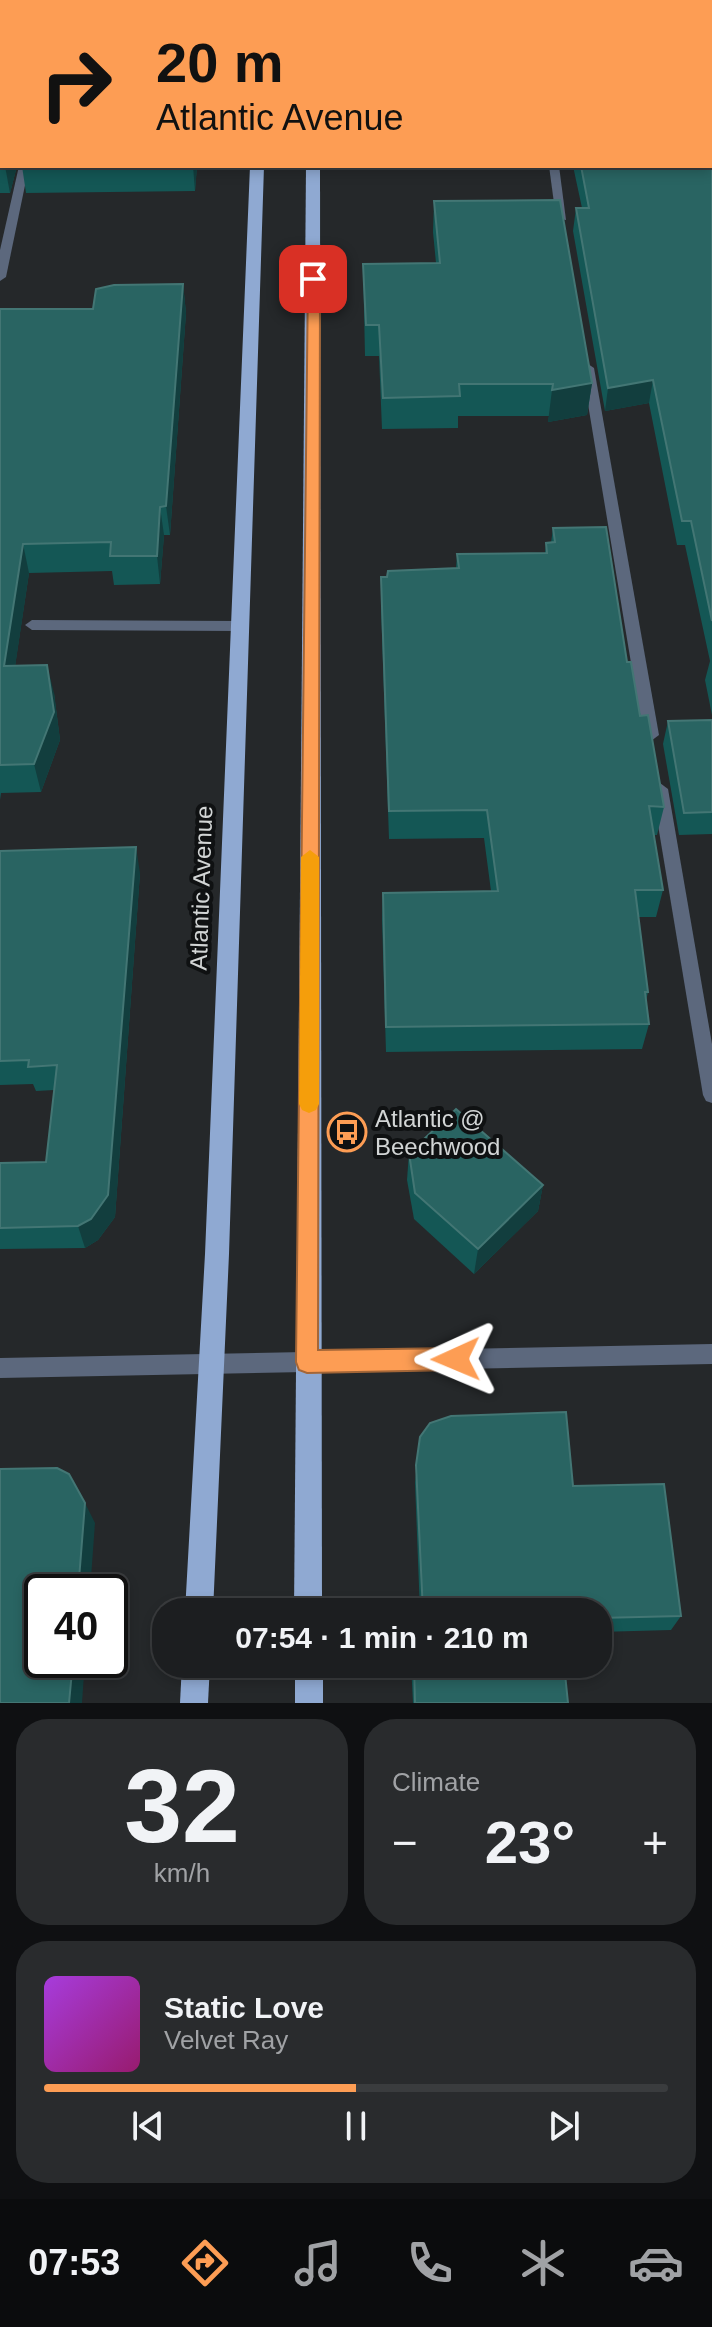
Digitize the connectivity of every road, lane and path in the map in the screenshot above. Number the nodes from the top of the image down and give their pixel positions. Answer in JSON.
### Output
{"nodes":[{"id":1,"x":24,"y":168,"type":"edge"},
{"id":2,"x":257,"y":168,"type":"edge"},
{"id":3,"x":313,"y":168,"type":"edge"},
{"id":4,"x":554,"y":168,"type":"edge"},
{"id":5,"x":564,"y":229,"type":"edge"},
{"id":6,"x":0,"y":277,"type":"edge"},
{"id":7,"x":586,"y":355,"type":"edge"},
{"id":8,"x":32,"y":625,"type":"dead end"},
{"id":9,"x":239,"y":626,"type":"junction"},
{"id":10,"x":653,"y":749,"type":"edge"},
{"id":11,"x":658,"y":780,"type":"edge"},
{"id":12,"x":712,"y":1095,"type":"edge"},
{"id":13,"x":712,"y":1354,"type":"edge"},
{"id":14,"x":307,"y":1362,"type":"junction"},
{"id":15,"x":212,"y":1363,"type":"junction"},
{"id":16,"x":0,"y":1368,"type":"edge"},
{"id":17,"x":200,"y":1598,"type":"edge"},
{"id":18,"x":308,"y":1598,"type":"edge"},
{"id":19,"x":195,"y":1678,"type":"edge"},
{"id":20,"x":309,"y":1678,"type":"edge"},
{"id":21,"x":194,"y":1703,"type":"edge"},
{"id":22,"x":309,"y":1703,"type":"edge"}],
"edges":[{"from":1,"to":6,"type":"street"},
{"from":2,"to":9,"type":"main road","name":"Atlantic Avenue"},
{"from":3,"to":14,"type":"main road"},
{"from":4,"to":5,"type":"street"},
{"from":7,"to":10,"type":"street"},
{"from":8,"to":9,"type":"street"},
{"from":9,"to":15,"type":"main road","name":"Atlantic Avenue"},
{"from":11,"to":12,"type":"street"},
{"from":13,"to":14,"type":"street"},
{"from":14,"to":15,"type":"street"},
{"from":14,"to":18,"type":"main road"},
{"from":15,"to":16,"type":"street"},
{"from":15,"to":17,"type":"main road","name":"Atlantic Avenue"},
{"from":19,"to":21,"type":"main road"},
{"from":20,"to":22,"type":"main road"}]}
